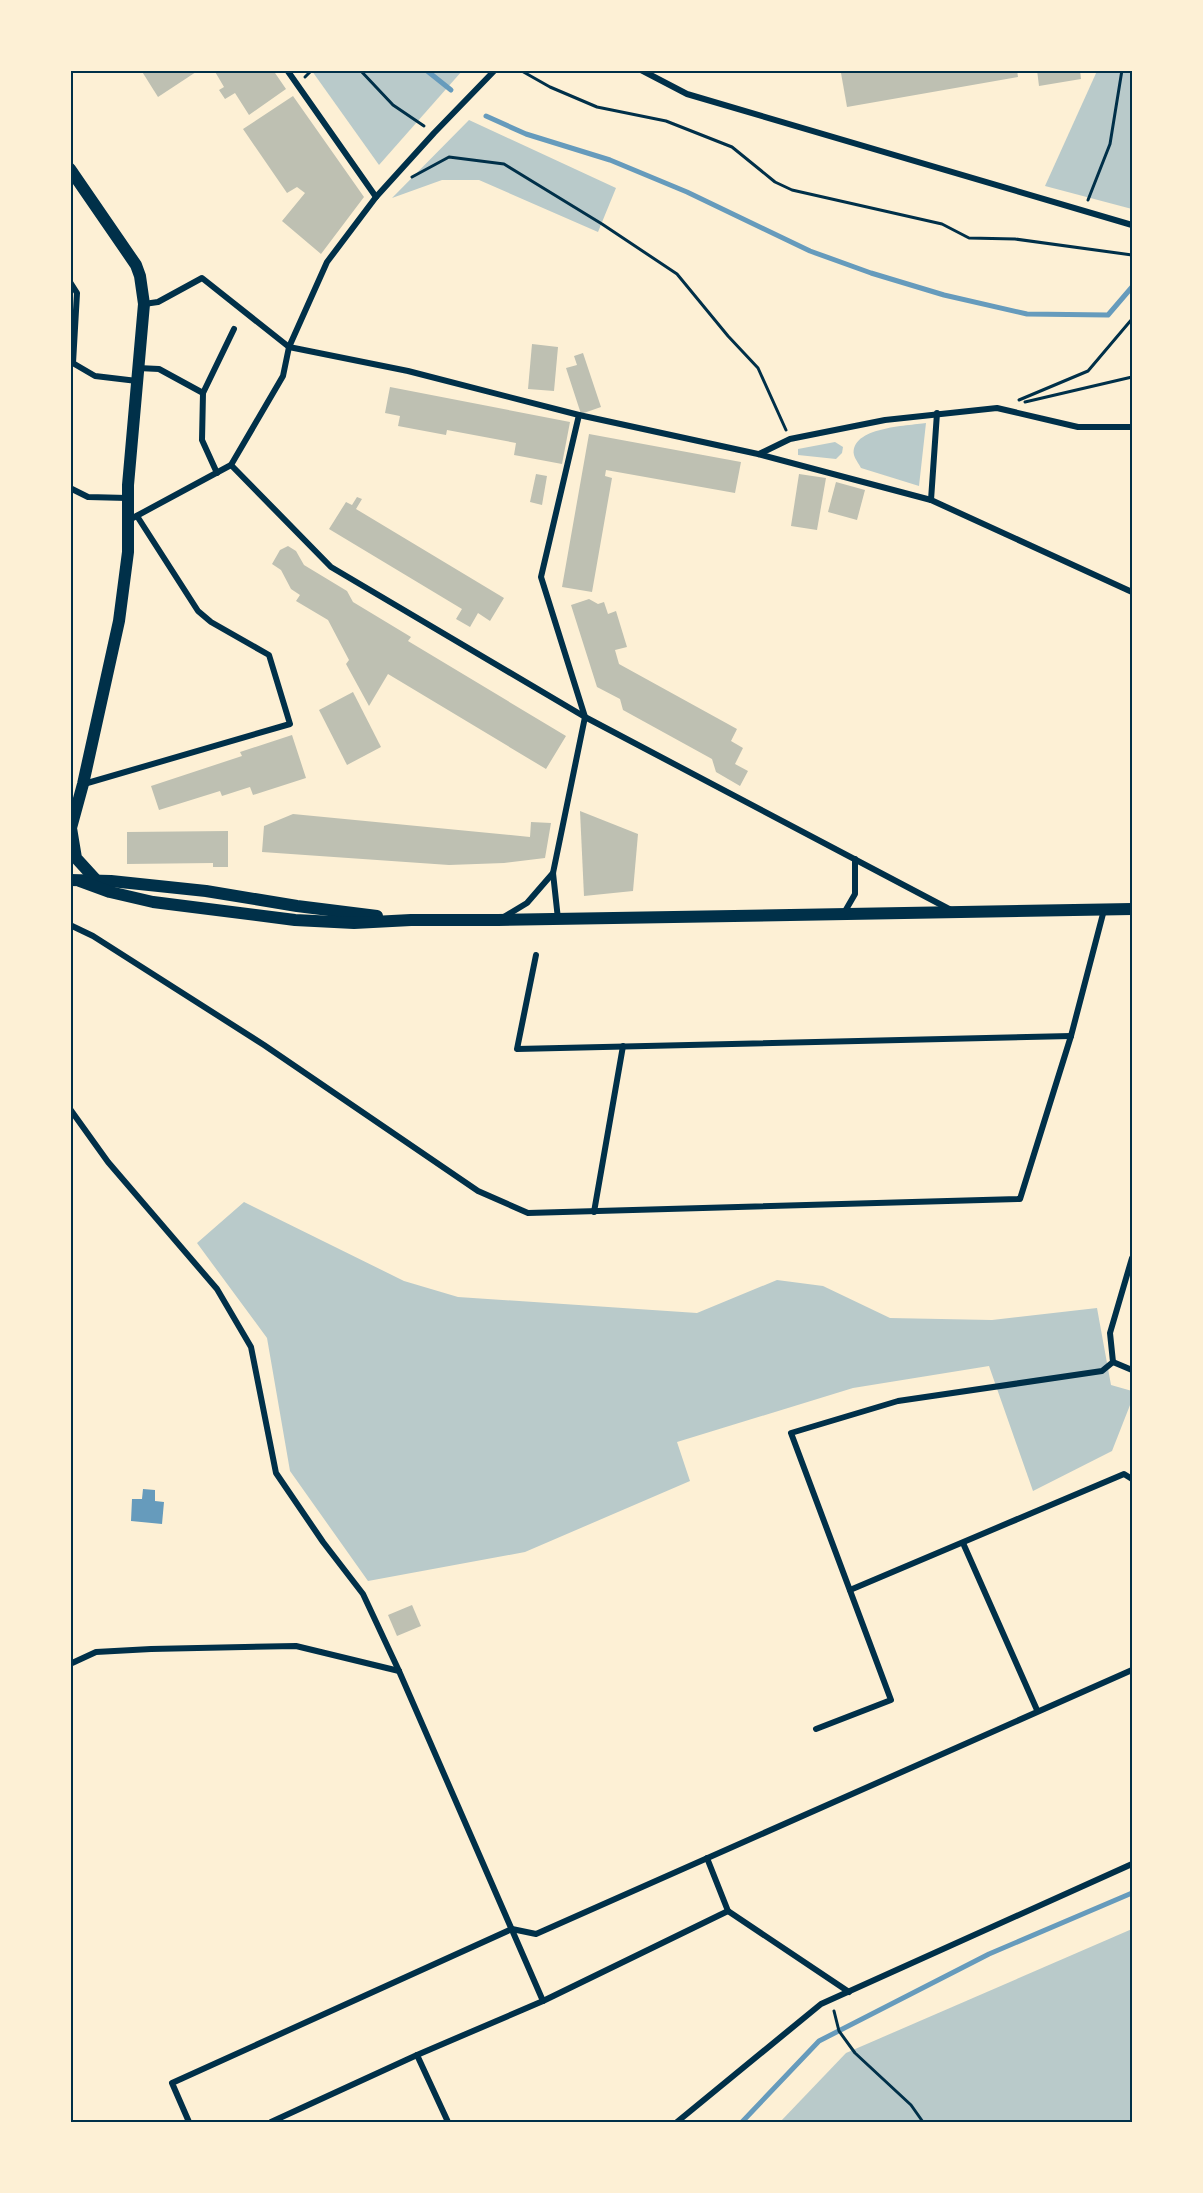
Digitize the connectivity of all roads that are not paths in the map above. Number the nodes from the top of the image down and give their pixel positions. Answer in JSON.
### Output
{"nodes":[{"id":1,"x":286,"y":70,"type":"edge"},
{"id":2,"x":495,"y":70,"type":"edge"},
{"id":3,"x":641,"y":70,"type":"edge"},
{"id":4,"x":70,"y":169,"type":"edge"},
{"id":5,"x":376,"y":197,"type":"junction"},
{"id":6,"x":1132,"y":225,"type":"edge"},
{"id":7,"x":70,"y":282,"type":"edge"},
{"id":8,"x":144,"y":304,"type":"junction"},
{"id":9,"x":234,"y":329,"type":"dead end"},
{"id":10,"x":289,"y":347,"type":"junction"},
{"id":11,"x":72,"y":362,"type":"edge"},
{"id":12,"x":137,"y":375,"type":"junction"},
{"id":13,"x":203,"y":393,"type":"junction"},
{"id":14,"x":937,"y":414,"type":"junction"},
{"id":15,"x":579,"y":415,"type":"junction"},
{"id":16,"x":1132,"y":427,"type":"edge"},
{"id":17,"x":758,"y":454,"type":"junction"},
{"id":18,"x":231,"y":465,"type":"junction"},
{"id":19,"x":217,"y":473,"type":"junction"},
{"id":20,"x":70,"y":488,"type":"edge"},
{"id":21,"x":127,"y":498,"type":"junction"},
{"id":22,"x":931,"y":500,"type":"junction"},
{"id":23,"x":133,"y":518,"type":"junction"},
{"id":24,"x":1132,"y":592,"type":"edge"},
{"id":25,"x":585,"y":717,"type":"junction"},
{"id":26,"x":84,"y":784,"type":"junction"},
{"id":27,"x":70,"y":828,"type":"edge"},
{"id":28,"x":855,"y":859,"type":"junction"},
{"id":29,"x":553,"y":873,"type":"junction"},
{"id":30,"x":75,"y":881,"type":"edge"},
{"id":31,"x":97,"y":881,"type":"junction"},
{"id":32,"x":1104,"y":909,"type":"junction"},
{"id":33,"x":1132,"y":909,"type":"edge"},
{"id":34,"x":954,"y":912,"type":"junction"},
{"id":35,"x":844,"y":914,"type":"junction"},
{"id":36,"x":558,"y":919,"type":"junction"},
{"id":37,"x":411,"y":920,"type":"junction"},
{"id":38,"x":498,"y":921,"type":"junction"},
{"id":39,"x":70,"y":925,"type":"edge"},
{"id":40,"x":536,"y":955,"type":"dead end"},
{"id":41,"x":1071,"y":1036,"type":"junction"},
{"id":42,"x":623,"y":1046,"type":"junction"},
{"id":43,"x":70,"y":1109,"type":"edge"},
{"id":44,"x":594,"y":1212,"type":"junction"},
{"id":45,"x":1132,"y":1262,"type":"edge"},
{"id":46,"x":1113,"y":1362,"type":"junction"},
{"id":47,"x":1132,"y":1370,"type":"edge"},
{"id":48,"x":1132,"y":1479,"type":"edge"},
{"id":49,"x":963,"y":1543,"type":"junction"},
{"id":50,"x":850,"y":1590,"type":"junction"},
{"id":51,"x":70,"y":1664,"type":"edge"},
{"id":52,"x":1132,"y":1670,"type":"edge"},
{"id":53,"x":399,"y":1671,"type":"junction"},
{"id":54,"x":1037,"y":1710,"type":"junction"},
{"id":55,"x":816,"y":1730,"type":"dead end"},
{"id":56,"x":707,"y":1858,"type":"junction"},
{"id":57,"x":1132,"y":1864,"type":"edge"},
{"id":58,"x":728,"y":1911,"type":"junction"},
{"id":59,"x":512,"y":1929,"type":"junction"},
{"id":60,"x":849,"y":1992,"type":"junction"},
{"id":61,"x":543,"y":2001,"type":"junction"},
{"id":62,"x":417,"y":2055,"type":"junction"},
{"id":63,"x":189,"y":2122,"type":"edge"},
{"id":64,"x":271,"y":2122,"type":"edge"},
{"id":65,"x":448,"y":2122,"type":"edge"},
{"id":66,"x":677,"y":2122,"type":"edge"}],
"edges":[{"from":1,"to":5,"type":"street"},
{"from":2,"to":5,"type":"street"},
{"from":3,"to":6,"type":"street"},
{"from":4,"to":8,"type":"main road"},
{"from":5,"to":10,"type":"street"},
{"from":7,"to":11,"type":"street"},
{"from":8,"to":10,"type":"street"},
{"from":8,"to":12,"type":"main road"},
{"from":9,"to":13,"type":"street"},
{"from":10,"to":15,"type":"street"},
{"from":10,"to":18,"type":"street"},
{"from":11,"to":12,"type":"street"},
{"from":12,"to":13,"type":"street"},
{"from":12,"to":21,"type":"main road"},
{"from":13,"to":19,"type":"street"},
{"from":14,"to":16,"type":"street"},
{"from":14,"to":17,"type":"street"},
{"from":14,"to":22,"type":"street"},
{"from":15,"to":17,"type":"street"},
{"from":15,"to":25,"type":"street"},
{"from":17,"to":22,"type":"street"},
{"from":18,"to":19,"type":"street"},
{"from":18,"to":25,"type":"street"},
{"from":19,"to":23,"type":"street"},
{"from":20,"to":21,"type":"street"},
{"from":21,"to":23,"type":"main road"},
{"from":22,"to":24,"type":"street"},
{"from":23,"to":26,"type":"main road"},
{"from":23,"to":26,"type":"street"},
{"from":25,"to":28,"type":"street"},
{"from":25,"to":29,"type":"street"},
{"from":26,"to":27,"type":"main road"},
{"from":27,"to":31,"type":"main road"},
{"from":28,"to":34,"type":"street"},
{"from":28,"to":35,"type":"street"},
{"from":29,"to":36,"type":"street"},
{"from":29,"to":38,"type":"street"},
{"from":30,"to":31,"type":"main road"},
{"from":30,"to":37,"type":"main road"},
{"from":31,"to":37,"type":"main road"},
{"from":32,"to":33,"type":"main road"},
{"from":32,"to":34,"type":"main road"},
{"from":32,"to":41,"type":"street"},
{"from":34,"to":35,"type":"main road"},
{"from":35,"to":36,"type":"main road"},
{"from":36,"to":38,"type":"main road"},
{"from":37,"to":38,"type":"main road"},
{"from":39,"to":44,"type":"street"},
{"from":40,"to":42,"type":"street"},
{"from":41,"to":42,"type":"street"},
{"from":41,"to":44,"type":"street"},
{"from":42,"to":44,"type":"street"},
{"from":43,"to":53,"type":"street"},
{"from":45,"to":46,"type":"street"},
{"from":46,"to":47,"type":"street"},
{"from":46,"to":50,"type":"street"},
{"from":48,"to":49,"type":"street"},
{"from":49,"to":50,"type":"street"},
{"from":49,"to":54,"type":"street"},
{"from":50,"to":55,"type":"street"},
{"from":51,"to":53,"type":"street"},
{"from":52,"to":54,"type":"street"},
{"from":53,"to":59,"type":"street"},
{"from":54,"to":56,"type":"street"},
{"from":56,"to":58,"type":"street"},
{"from":56,"to":59,"type":"street"},
{"from":57,"to":60,"type":"street"},
{"from":58,"to":60,"type":"street"},
{"from":58,"to":61,"type":"street"},
{"from":59,"to":61,"type":"street"},
{"from":59,"to":63,"type":"street"},
{"from":60,"to":66,"type":"street"},
{"from":61,"to":62,"type":"street"},
{"from":62,"to":64,"type":"street"},
{"from":62,"to":65,"type":"street"}]}
